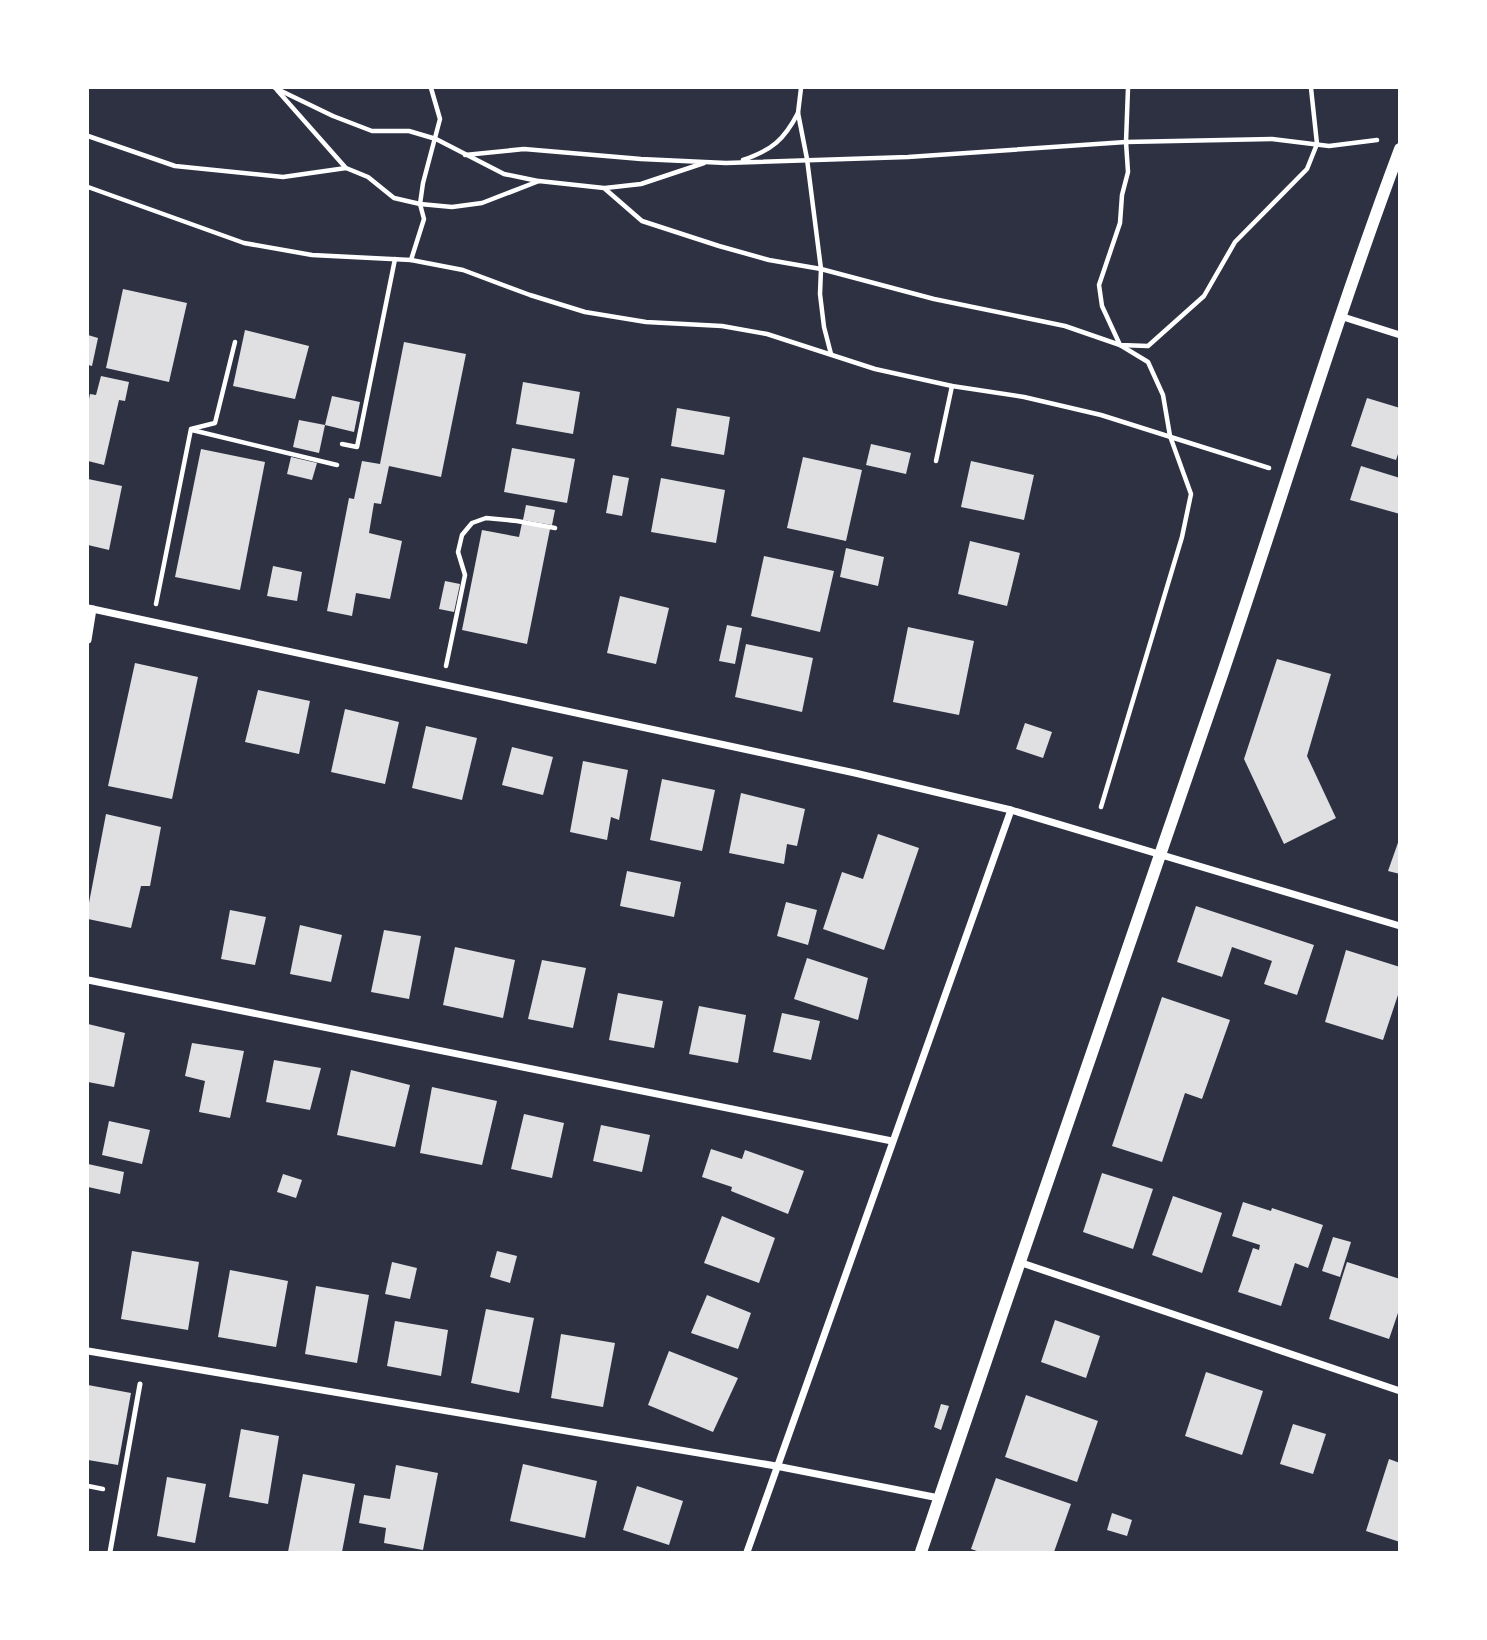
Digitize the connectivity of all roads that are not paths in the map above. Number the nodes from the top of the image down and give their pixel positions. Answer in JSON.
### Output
{"nodes":[{"id":1,"x":1399,"y":149,"type":"edge"},
{"id":2,"x":1339,"y":316,"type":"junction"},
{"id":3,"x":1399,"y":334,"type":"edge"},
{"id":4,"x":90,"y":609,"type":"edge"},
{"id":5,"x":88,"y":640,"type":"edge"},
{"id":6,"x":1011,"y":810,"type":"junction"},
{"id":7,"x":1160,"y":855,"type":"junction"},
{"id":8,"x":1399,"y":926,"type":"edge"},
{"id":9,"x":88,"y":980,"type":"edge"},
{"id":10,"x":892,"y":1141,"type":"junction"},
{"id":11,"x":1018,"y":1261,"type":"junction"},
{"id":12,"x":88,"y":1351,"type":"edge"},
{"id":13,"x":140,"y":1384,"type":"dead end"},
{"id":14,"x":1399,"y":1391,"type":"edge"},
{"id":15,"x":776,"y":1466,"type":"junction"},
{"id":16,"x":939,"y":1498,"type":"junction"},
{"id":17,"x":110,"y":1552,"type":"edge"},
{"id":18,"x":747,"y":1552,"type":"edge"},
{"id":19,"x":921,"y":1552,"type":"edge"}],
"edges":[{"from":1,"to":2,"type":"street"},
{"from":2,"to":3,"type":"street"},
{"from":2,"to":7,"type":"street"},
{"from":4,"to":5,"type":"street"},
{"from":4,"to":6,"type":"street"},
{"from":6,"to":7,"type":"street"},
{"from":6,"to":10,"type":"street"},
{"from":7,"to":8,"type":"street"},
{"from":7,"to":11,"type":"street"},
{"from":9,"to":10,"type":"street"},
{"from":10,"to":15,"type":"street"},
{"from":11,"to":14,"type":"street"},
{"from":11,"to":16,"type":"street"},
{"from":12,"to":15,"type":"street"},
{"from":13,"to":17,"type":"lane"},
{"from":15,"to":16,"type":"street"},
{"from":15,"to":18,"type":"street"},
{"from":16,"to":19,"type":"street"}]}
